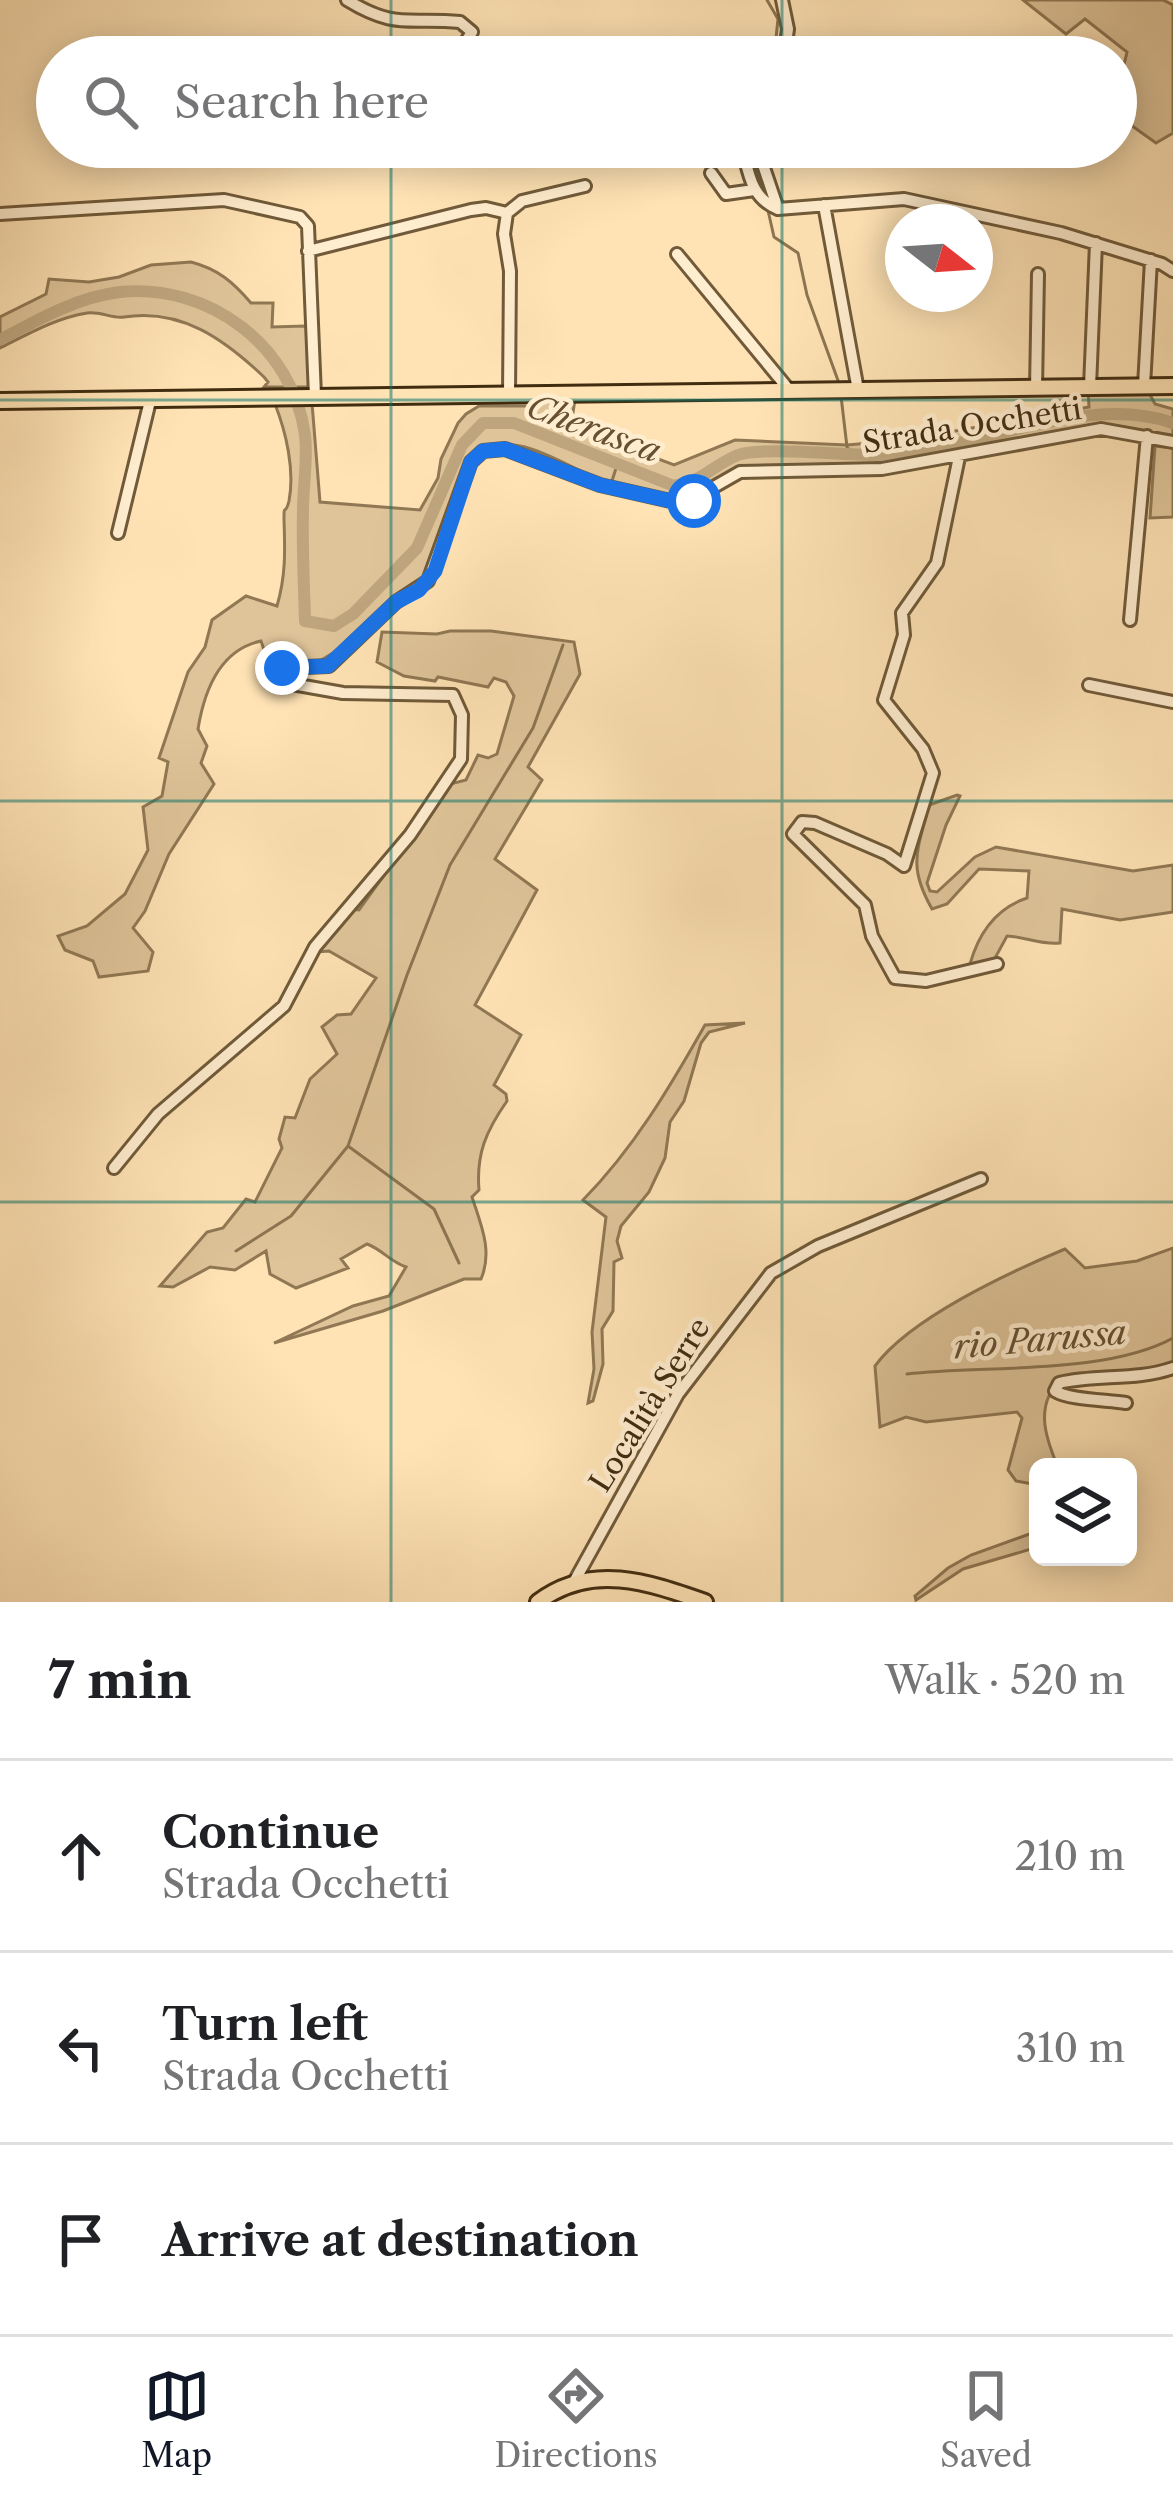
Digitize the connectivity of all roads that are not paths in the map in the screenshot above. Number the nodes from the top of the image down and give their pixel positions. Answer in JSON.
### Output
{"nodes":[{"id":1,"x":346,"y":0,"type":"edge"},
{"id":2,"x":782,"y":0,"type":"edge"},
{"id":3,"x":469,"y":36,"type":"edge"},
{"id":4,"x":787,"y":36,"type":"edge"},
{"id":5,"x":748,"y":168,"type":"edge"},
{"id":6,"x":762,"y":168,"type":"edge"},
{"id":7,"x":711,"y":173,"type":"dead end"},
{"id":8,"x":585,"y":186,"type":"dead end"},
{"id":9,"x":754,"y":190,"type":"junction"},
{"id":10,"x":824,"y":205,"type":"junction"},
{"id":11,"x":770,"y":206,"type":"junction"},
{"id":12,"x":507,"y":212,"type":"junction"},
{"id":13,"x":0,"y":214,"type":"edge"},
{"id":14,"x":1096,"y":243,"type":"junction"},
{"id":15,"x":308,"y":251,"type":"junction"},
{"id":16,"x":677,"y":254,"type":"dead end"},
{"id":17,"x":1151,"y":260,"type":"junction"},
{"id":18,"x":1173,"y":271,"type":"edge"},
{"id":19,"x":1038,"y":274,"type":"dead end"},
{"id":20,"x":1144,"y":386,"type":"junction"},
{"id":21,"x":1173,"y":386,"type":"edge"},
{"id":22,"x":1090,"y":387,"type":"junction"},
{"id":23,"x":1036,"y":388,"type":"junction"},
{"id":24,"x":841,"y":390,"type":"junction"},
{"id":25,"x":790,"y":392,"type":"junction"},
{"id":26,"x":509,"y":395,"type":"junction"},
{"id":27,"x":313,"y":396,"type":"junction"},
{"id":28,"x":0,"y":401,"type":"edge"},
{"id":29,"x":150,"y":401,"type":"junction"},
{"id":30,"x":1147,"y":436,"type":"junction"},
{"id":31,"x":1173,"y":442,"type":"edge"},
{"id":32,"x":959,"y":458,"type":"junction"},
{"id":33,"x":118,"y":533,"type":"dead end"},
{"id":34,"x":1130,"y":620,"type":"dead end"},
{"id":35,"x":1089,"y":685,"type":"dead end"},
{"id":36,"x":1173,"y":702,"type":"edge"},
{"id":37,"x":997,"y":964,"type":"dead end"},
{"id":38,"x":114,"y":1168,"type":"dead end"},
{"id":39,"x":981,"y":1179,"type":"dead end"},
{"id":40,"x":1173,"y":1368,"type":"edge"},
{"id":41,"x":1126,"y":1403,"type":"dead end"},
{"id":42,"x":574,"y":1582,"type":"junction"},
{"id":43,"x":538,"y":1602,"type":"edge"},
{"id":44,"x":705,"y":1602,"type":"edge"}],
"edges":[{"from":1,"to":3,"type":"street"},
{"from":2,"to":4,"type":"street"},
{"from":5,"to":9,"type":"street"},
{"from":6,"to":11,"type":"street"},
{"from":7,"to":9,"type":"street"},
{"from":8,"to":12,"type":"street"},
{"from":9,"to":11,"type":"street"},
{"from":10,"to":11,"type":"street"},
{"from":10,"to":14,"type":"street"},
{"from":10,"to":24,"type":"street"},
{"from":12,"to":15,"type":"street"},
{"from":12,"to":26,"type":"street"},
{"from":13,"to":15,"type":"street"},
{"from":14,"to":17,"type":"street"},
{"from":14,"to":22,"type":"street"},
{"from":15,"to":27,"type":"street"},
{"from":16,"to":25,"type":"street"},
{"from":17,"to":18,"type":"street"},
{"from":17,"to":20,"type":"street"},
{"from":19,"to":23,"type":"street"},
{"from":20,"to":21,"type":"main road"},
{"from":20,"to":22,"type":"main road"},
{"from":22,"to":23,"type":"main road"},
{"from":23,"to":24,"type":"main road"},
{"from":24,"to":25,"type":"main road"},
{"from":25,"to":26,"type":"main road"},
{"from":26,"to":27,"type":"main road"},
{"from":27,"to":29,"type":"main road"},
{"from":28,"to":29,"type":"main road"},
{"from":29,"to":33,"type":"street"},
{"from":30,"to":31,"type":"street","name":"Strada Occhetti"},
{"from":30,"to":32,"type":"street","name":"Strada Occhetti"},
{"from":30,"to":34,"type":"street"},
{"from":32,"to":37,"type":"street"},
{"from":32,"to":38,"type":"street","name":"Strada Occhetti"},
{"from":35,"to":36,"type":"street"},
{"from":39,"to":42,"type":"street","name":"Località Serre"},
{"from":40,"to":41,"type":"street"},
{"from":42,"to":43,"type":"main road"},
{"from":42,"to":44,"type":"main road"}]}
